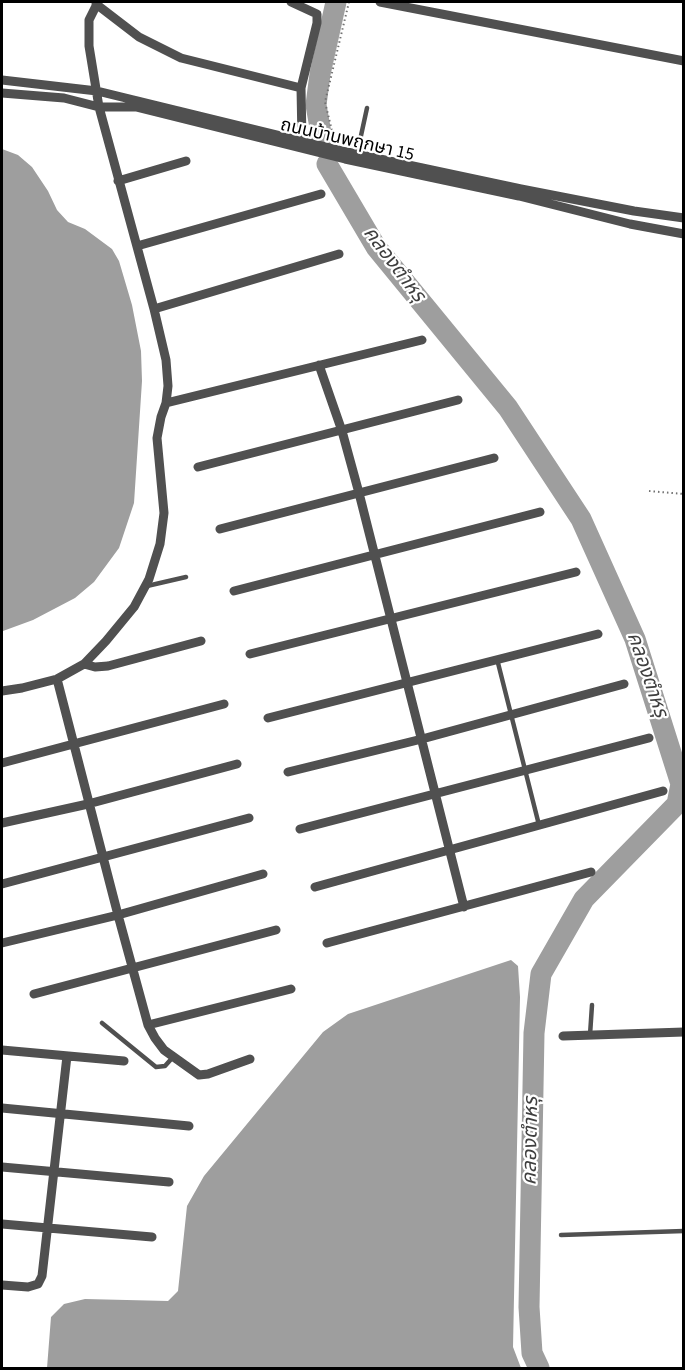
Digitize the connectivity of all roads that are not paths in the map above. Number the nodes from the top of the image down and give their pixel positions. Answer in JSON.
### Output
{"nodes":[{"id":1,"x":291,"y":2,"type":"edge"},
{"id":2,"x":380,"y":2,"type":"edge"},
{"id":3,"x":97,"y":3,"type":"edge"},
{"id":4,"x":684,"y":61,"type":"edge"},
{"id":5,"x":2,"y":80,"type":"edge"},
{"id":6,"x":301,"y":88,"type":"junction"},
{"id":7,"x":98,"y":90,"type":"junction"},
{"id":8,"x":2,"y":93,"type":"edge"},
{"id":9,"x":99,"y":107,"type":"junction"},
{"id":10,"x":367,"y":108,"type":"dead end"},
{"id":11,"x":302,"y":141,"type":"junction"},
{"id":12,"x":357,"y":154,"type":"junction"},
{"id":13,"x":186,"y":162,"type":"dead end"},
{"id":14,"x":118,"y":181,"type":"junction"},
{"id":15,"x":321,"y":194,"type":"dead end"},
{"id":16,"x":634,"y":211,"type":"junction"},
{"id":17,"x":684,"y":218,"type":"edge"},
{"id":18,"x":630,"y":224,"type":"junction"},
{"id":19,"x":684,"y":234,"type":"edge"},
{"id":20,"x":137,"y":246,"type":"junction"},
{"id":21,"x":339,"y":254,"type":"dead end"},
{"id":22,"x":154,"y":309,"type":"junction"},
{"id":23,"x":422,"y":340,"type":"dead end"},
{"id":24,"x":319,"y":365,"type":"junction"},
{"id":25,"x":458,"y":400,"type":"dead end"},
{"id":26,"x":166,"y":403,"type":"junction"},
{"id":27,"x":342,"y":431,"type":"junction"},
{"id":28,"x":494,"y":458,"type":"dead end"},
{"id":29,"x":198,"y":467,"type":"dead end"},
{"id":30,"x":359,"y":493,"type":"junction"},
{"id":31,"x":540,"y":512,"type":"dead end"},
{"id":32,"x":220,"y":529,"type":"dead end"},
{"id":33,"x":375,"y":554,"type":"junction"},
{"id":34,"x":576,"y":572,"type":"dead end"},
{"id":35,"x":186,"y":577,"type":"dead end"},
{"id":36,"x":144,"y":587,"type":"junction"},
{"id":37,"x":234,"y":591,"type":"dead end"},
{"id":38,"x":391,"y":618,"type":"junction"},
{"id":39,"x":598,"y":634,"type":"dead end"},
{"id":40,"x":201,"y":641,"type":"dead end"},
{"id":41,"x":250,"y":654,"type":"dead end"},
{"id":42,"x":497,"y":659,"type":"junction"},
{"id":43,"x":84,"y":664,"type":"junction"},
{"id":44,"x":57,"y":679,"type":"junction"},
{"id":45,"x":407,"y":682,"type":"junction"},
{"id":46,"x":624,"y":684,"type":"dead end"},
{"id":47,"x":2,"y":691,"type":"edge"},
{"id":48,"x":224,"y":704,"type":"dead end"},
{"id":49,"x":512,"y":715,"type":"junction"},
{"id":50,"x":268,"y":718,"type":"dead end"},
{"id":51,"x":649,"y":738,"type":"dead end"},
{"id":52,"x":422,"y":739,"type":"junction"},
{"id":53,"x":75,"y":744,"type":"junction"},
{"id":54,"x":2,"y":764,"type":"edge"},
{"id":55,"x":237,"y":764,"type":"dead end"},
{"id":56,"x":526,"y":771,"type":"junction"},
{"id":57,"x":288,"y":772,"type":"dead end"},
{"id":58,"x":663,"y":791,"type":"dead end"},
{"id":59,"x":436,"y":795,"type":"junction"},
{"id":60,"x":88,"y":804,"type":"junction"},
{"id":61,"x":249,"y":818,"type":"dead end"},
{"id":62,"x":2,"y":823,"type":"edge"},
{"id":63,"x":540,"y":826,"type":"junction"},
{"id":64,"x":300,"y":829,"type":"dead end"},
{"id":65,"x":450,"y":850,"type":"junction"},
{"id":66,"x":102,"y":856,"type":"junction"},
{"id":67,"x":591,"y":872,"type":"dead end"},
{"id":68,"x":263,"y":874,"type":"dead end"},
{"id":69,"x":2,"y":884,"type":"edge"},
{"id":70,"x":315,"y":887,"type":"dead end"},
{"id":71,"x":464,"y":907,"type":"junction"},
{"id":72,"x":118,"y":915,"type":"junction"},
{"id":73,"x":276,"y":930,"type":"dead end"},
{"id":74,"x":2,"y":943,"type":"edge"},
{"id":75,"x":327,"y":943,"type":"dead end"},
{"id":76,"x":133,"y":968,"type":"junction"},
{"id":77,"x":291,"y":989,"type":"dead end"},
{"id":78,"x":34,"y":993,"type":"dead end"},
{"id":79,"x":592,"y":1005,"type":"dead end"},
{"id":80,"x":102,"y":1023,"type":"dead end"},
{"id":81,"x":148,"y":1025,"type":"junction"},
{"id":82,"x":684,"y":1032,"type":"edge"},
{"id":83,"x":590,"y":1035,"type":"junction"},
{"id":84,"x":562,"y":1036,"type":"dead end"},
{"id":85,"x":2,"y":1050,"type":"edge"},
{"id":86,"x":67,"y":1056,"type":"junction"},
{"id":87,"x":173,"y":1058,"type":"junction"},
{"id":88,"x":250,"y":1059,"type":"dead end"},
{"id":89,"x":124,"y":1061,"type":"dead end"},
{"id":90,"x":2,"y":1108,"type":"edge"},
{"id":91,"x":61,"y":1113,"type":"junction"},
{"id":92,"x":189,"y":1125,"type":"dead end"},
{"id":93,"x":2,"y":1167,"type":"edge"},
{"id":94,"x":55,"y":1172,"type":"junction"},
{"id":95,"x":169,"y":1182,"type":"dead end"},
{"id":96,"x":2,"y":1224,"type":"edge"},
{"id":97,"x":48,"y":1228,"type":"junction"},
{"id":98,"x":684,"y":1231,"type":"edge"},
{"id":99,"x":561,"y":1235,"type":"dead end"},
{"id":100,"x":152,"y":1237,"type":"dead end"},
{"id":101,"x":2,"y":1285,"type":"edge"}],
"edges":[{"from":1,"to":6,"type":"street"},
{"from":2,"to":4,"type":"street"},
{"from":3,"to":6,"type":"street"},
{"from":3,"to":7,"type":"street"},
{"from":5,"to":7,"type":"street","name":"ถนนบ้านพฤกษา 15"},
{"from":6,"to":11,"type":"street"},
{"from":7,"to":9,"type":"street"},
{"from":7,"to":11,"type":"street","name":"ถนนบ้านพฤกษา 15"},
{"from":8,"to":9,"type":"street","name":"ถนนบ้านพฤกษา 15"},
{"from":9,"to":14,"type":"street"},
{"from":9,"to":18,"type":"street","name":"ถนนบ้านพฤกษา 15"},
{"from":10,"to":12,"type":"lane"},
{"from":11,"to":12,"type":"street","name":"ถนนบ้านพฤกษา 15"},
{"from":12,"to":16,"type":"street","name":"ถนนบ้านพฤกษา 15"},
{"from":13,"to":14,"type":"street"},
{"from":14,"to":20,"type":"street"},
{"from":15,"to":20,"type":"street"},
{"from":16,"to":17,"type":"street","name":"ถนนบ้านพฤกษา 15"},
{"from":16,"to":18,"type":"street"},
{"from":18,"to":19,"type":"street","name":"ถนนบ้านพฤกษา 15"},
{"from":20,"to":22,"type":"street"},
{"from":21,"to":22,"type":"street"},
{"from":22,"to":26,"type":"street"},
{"from":23,"to":24,"type":"street"},
{"from":24,"to":26,"type":"street"},
{"from":24,"to":27,"type":"street"},
{"from":25,"to":27,"type":"street"},
{"from":26,"to":36,"type":"street"},
{"from":27,"to":29,"type":"street"},
{"from":27,"to":30,"type":"street"},
{"from":28,"to":30,"type":"street"},
{"from":30,"to":32,"type":"street"},
{"from":30,"to":33,"type":"street"},
{"from":31,"to":33,"type":"street"},
{"from":33,"to":37,"type":"street"},
{"from":33,"to":38,"type":"street"},
{"from":34,"to":38,"type":"street"},
{"from":35,"to":36,"type":"lane"},
{"from":36,"to":43,"type":"street"},
{"from":38,"to":41,"type":"street"},
{"from":38,"to":45,"type":"street"},
{"from":39,"to":42,"type":"street"},
{"from":40,"to":43,"type":"street"},
{"from":42,"to":45,"type":"street"},
{"from":42,"to":49,"type":"lane"},
{"from":43,"to":44,"type":"street"},
{"from":44,"to":47,"type":"street"},
{"from":44,"to":53,"type":"street"},
{"from":45,"to":50,"type":"street"},
{"from":45,"to":52,"type":"street"},
{"from":46,"to":49,"type":"street"},
{"from":48,"to":53,"type":"street"},
{"from":49,"to":52,"type":"street"},
{"from":49,"to":56,"type":"lane"},
{"from":51,"to":56,"type":"street"},
{"from":52,"to":57,"type":"street"},
{"from":52,"to":59,"type":"street"},
{"from":53,"to":54,"type":"street"},
{"from":53,"to":60,"type":"street"},
{"from":55,"to":60,"type":"street"},
{"from":56,"to":59,"type":"street"},
{"from":56,"to":63,"type":"lane"},
{"from":58,"to":63,"type":"street"},
{"from":59,"to":64,"type":"street"},
{"from":59,"to":65,"type":"street"},
{"from":60,"to":62,"type":"street"},
{"from":60,"to":66,"type":"street"},
{"from":61,"to":66,"type":"street"},
{"from":63,"to":65,"type":"street"},
{"from":65,"to":70,"type":"street"},
{"from":65,"to":71,"type":"street"},
{"from":66,"to":69,"type":"street"},
{"from":66,"to":72,"type":"street"},
{"from":67,"to":71,"type":"street"},
{"from":68,"to":72,"type":"street"},
{"from":71,"to":75,"type":"street"},
{"from":72,"to":74,"type":"street"},
{"from":72,"to":76,"type":"street"},
{"from":73,"to":76,"type":"street"},
{"from":76,"to":78,"type":"street"},
{"from":76,"to":81,"type":"street"},
{"from":77,"to":81,"type":"street"},
{"from":79,"to":83,"type":"lane"},
{"from":80,"to":87,"type":"lane"},
{"from":81,"to":87,"type":"street"},
{"from":82,"to":83,"type":"street"},
{"from":83,"to":84,"type":"street"},
{"from":85,"to":86,"type":"street"},
{"from":86,"to":89,"type":"street"},
{"from":86,"to":91,"type":"street"},
{"from":87,"to":88,"type":"street"},
{"from":90,"to":91,"type":"street"},
{"from":91,"to":92,"type":"street"},
{"from":91,"to":94,"type":"street"},
{"from":93,"to":94,"type":"street"},
{"from":94,"to":95,"type":"street"},
{"from":94,"to":97,"type":"street"},
{"from":96,"to":97,"type":"street"},
{"from":97,"to":100,"type":"street"},
{"from":97,"to":101,"type":"street"},
{"from":98,"to":99,"type":"lane"}]}
